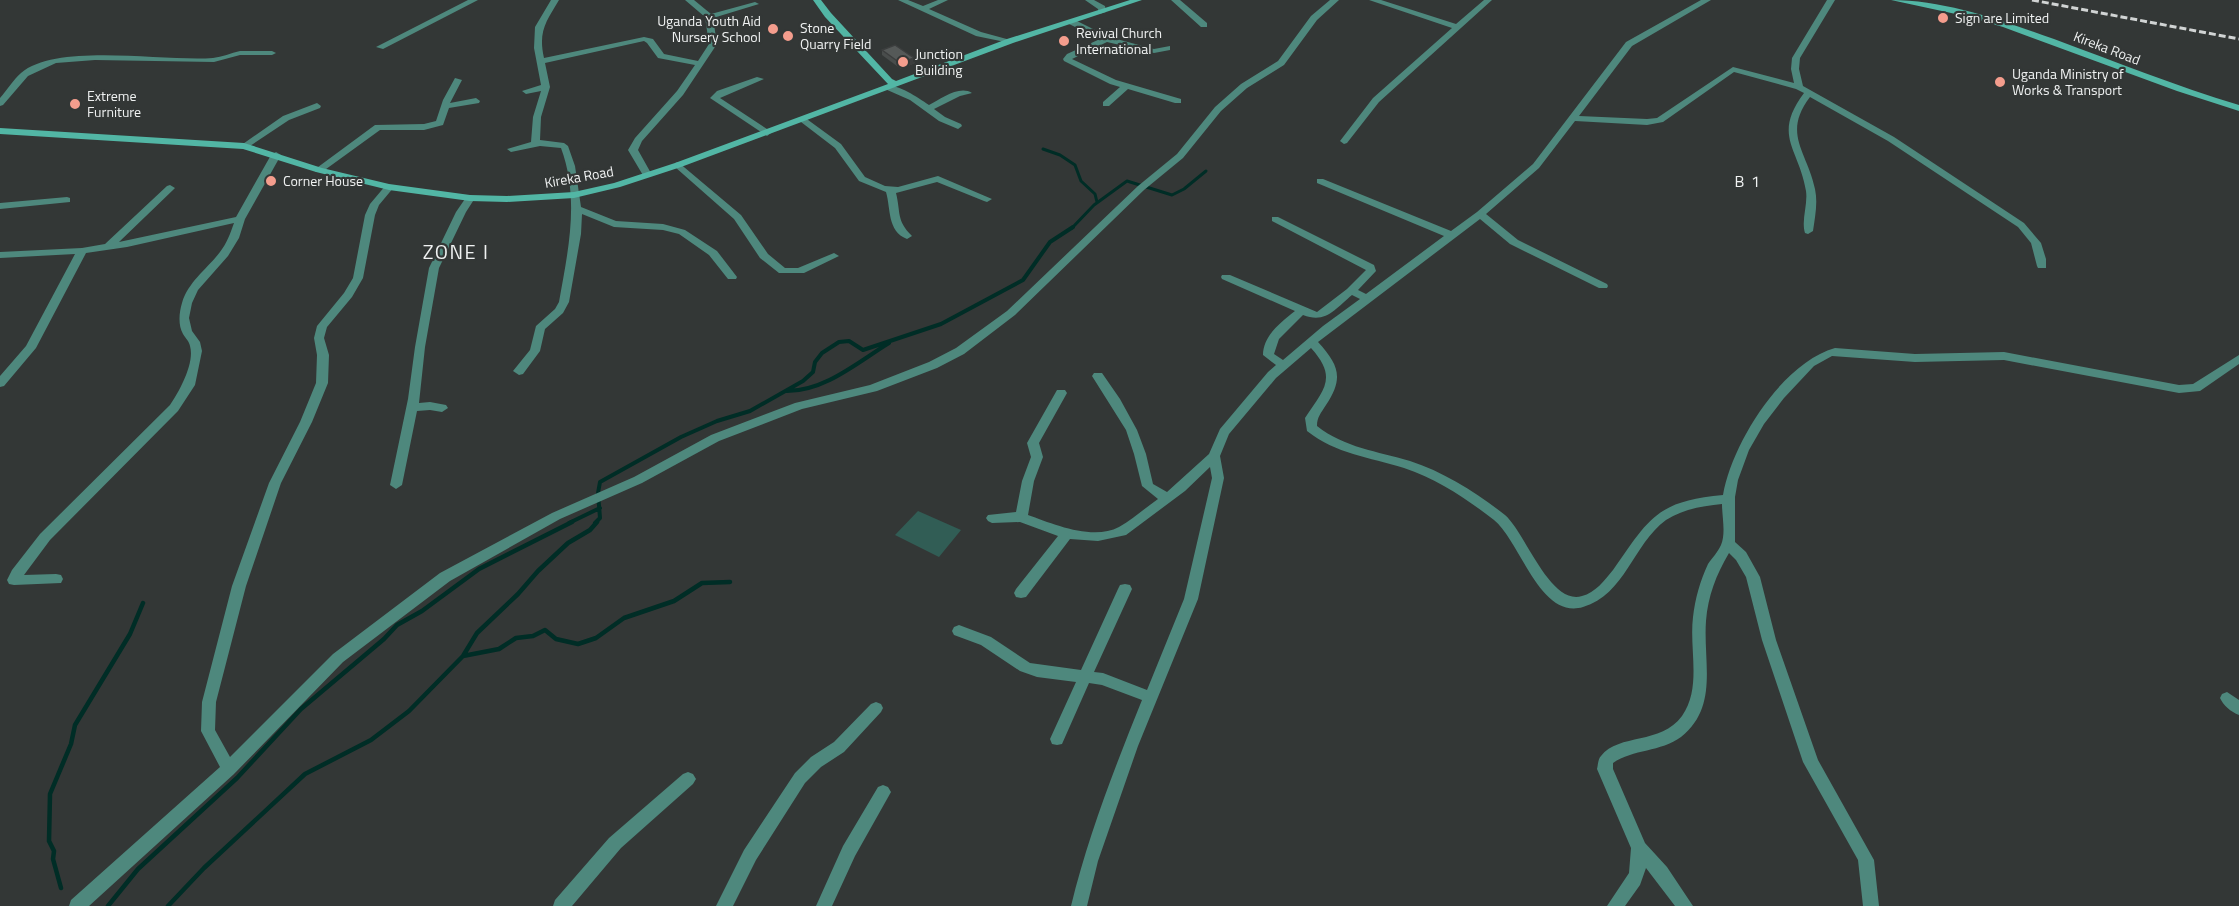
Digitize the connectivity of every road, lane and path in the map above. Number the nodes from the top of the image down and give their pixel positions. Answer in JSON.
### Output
{"nodes":[{"id":1,"x":474,"y":0,"type":"edge"},
{"id":2,"x":555,"y":0,"type":"edge"},
{"id":3,"x":689,"y":0,"type":"edge"},
{"id":4,"x":818,"y":0,"type":"edge"},
{"id":5,"x":902,"y":0,"type":"edge"},
{"id":6,"x":944,"y":0,"type":"edge"},
{"id":7,"x":1089,"y":0,"type":"edge"},
{"id":8,"x":1138,"y":0,"type":"edge"},
{"id":9,"x":1175,"y":0,"type":"edge"},
{"id":10,"x":1335,"y":0,"type":"edge"},
{"id":11,"x":1374,"y":0,"type":"edge"},
{"id":12,"x":1488,"y":0,"type":"edge"},
{"id":13,"x":1707,"y":0,"type":"edge"},
{"id":14,"x":1831,"y":0,"type":"edge"},
{"id":15,"x":1895,"y":0,"type":"edge"},
{"id":16,"x":755,"y":4,"type":"dead end"},
{"id":17,"x":1103,"y":7,"type":"edge"},
{"id":18,"x":923,"y":9,"type":"junction"},
{"id":19,"x":709,"y":15,"type":"junction"},
{"id":20,"x":1071,"y":22,"type":"junction"},
{"id":21,"x":1204,"y":25,"type":"dead end"},
{"id":22,"x":1457,"y":27,"type":"junction"},
{"id":23,"x":1106,"y":39,"type":"junction"},
{"id":24,"x":1010,"y":41,"type":"junction"},
{"id":25,"x":380,"y":46,"type":"dead end"},
{"id":26,"x":1167,"y":48,"type":"dead end"},
{"id":27,"x":272,"y":53,"type":"dead end"},
{"id":28,"x":541,"y":61,"type":"junction"},
{"id":29,"x":701,"y":64,"type":"junction"},
{"id":30,"x":760,"y":79,"type":"dead end"},
{"id":31,"x":458,"y":80,"type":"dead end"},
{"id":32,"x":893,"y":85,"type":"junction"},
{"id":33,"x":1126,"y":86,"type":"junction"},
{"id":34,"x":546,"y":87,"type":"junction"},
{"id":35,"x":1803,"y":90,"type":"junction"},
{"id":36,"x":526,"y":91,"type":"dead end"},
{"id":37,"x":968,"y":93,"type":"dead end"},
{"id":38,"x":476,"y":101,"type":"dead end"},
{"id":39,"x":1178,"y":101,"type":"dead end"},
{"id":40,"x":0,"y":103,"type":"edge"},
{"id":41,"x":1106,"y":104,"type":"dead end"},
{"id":42,"x":316,"y":106,"type":"dead end"},
{"id":43,"x":445,"y":106,"type":"junction"},
{"id":44,"x":930,"y":108,"type":"junction"},
{"id":45,"x":2239,"y":108,"type":"edge"},
{"id":46,"x":1574,"y":117,"type":"junction"},
{"id":47,"x":804,"y":120,"type":"junction"},
{"id":48,"x":958,"y":126,"type":"dead end"},
{"id":49,"x":0,"y":131,"type":"edge"},
{"id":50,"x":766,"y":133,"type":"junction"},
{"id":51,"x":1344,"y":141,"type":"dead end"},
{"id":52,"x":535,"y":144,"type":"junction"},
{"id":53,"x":244,"y":146,"type":"junction"},
{"id":54,"x":511,"y":149,"type":"dead end"},
{"id":55,"x":276,"y":155,"type":"junction"},
{"id":56,"x":678,"y":165,"type":"junction"},
{"id":57,"x":319,"y":170,"type":"junction"},
{"id":58,"x":647,"y":175,"type":"junction"},
{"id":59,"x":1320,"y":181,"type":"dead end"},
{"id":60,"x":389,"y":187,"type":"junction"},
{"id":61,"x":170,"y":188,"type":"dead end"},
{"id":62,"x":890,"y":190,"type":"junction"},
{"id":63,"x":574,"y":195,"type":"junction"},
{"id":64,"x":470,"y":198,"type":"junction"},
{"id":65,"x":987,"y":199,"type":"dead end"},
{"id":66,"x":68,"y":200,"type":"dead end"},
{"id":67,"x":0,"y":206,"type":"edge"},
{"id":68,"x":577,"y":210,"type":"junction"},
{"id":69,"x":1480,"y":214,"type":"junction"},
{"id":70,"x":240,"y":219,"type":"junction"},
{"id":71,"x":1275,"y":219,"type":"dead end"},
{"id":72,"x":1808,"y":231,"type":"dead end"},
{"id":73,"x":1451,"y":235,"type":"junction"},
{"id":74,"x":907,"y":236,"type":"dead end"},
{"id":75,"x":109,"y":246,"type":"junction"},
{"id":76,"x":82,"y":251,"type":"junction"},
{"id":77,"x":0,"y":255,"type":"edge"},
{"id":78,"x":834,"y":256,"type":"dead end"},
{"id":79,"x":2042,"y":266,"type":"dead end"},
{"id":80,"x":732,"y":277,"type":"dead end"},
{"id":81,"x":1226,"y":277,"type":"dead end"},
{"id":82,"x":1603,"y":286,"type":"dead end"},
{"id":83,"x":1351,"y":291,"type":"junction"},
{"id":84,"x":1365,"y":297,"type":"junction"},
{"id":85,"x":1301,"y":311,"type":"junction"},
{"id":86,"x":1312,"y":342,"type":"junction"},
{"id":87,"x":2239,"y":359,"type":"edge"},
{"id":88,"x":1283,"y":365,"type":"junction"},
{"id":89,"x":519,"y":371,"type":"dead end"},
{"id":90,"x":1098,"y":376,"type":"dead end"},
{"id":91,"x":0,"y":383,"type":"edge"},
{"id":92,"x":1061,"y":393,"type":"dead end"},
{"id":93,"x":412,"y":408,"type":"junction"},
{"id":94,"x":442,"y":408,"type":"dead end"},
{"id":95,"x":1214,"y":456,"type":"junction"},
{"id":96,"x":396,"y":485,"type":"dead end"},
{"id":97,"x":1166,"y":498,"type":"junction"},
{"id":98,"x":1729,"y":499,"type":"junction"},
{"id":99,"x":1021,"y":517,"type":"junction"},
{"id":100,"x":992,"y":518,"type":"dead end"},
{"id":101,"x":1067,"y":534,"type":"junction"},
{"id":102,"x":1727,"y":543,"type":"junction"},
{"id":103,"x":56,"y":579,"type":"dead end"},
{"id":104,"x":1125,"y":589,"type":"dead end"},
{"id":105,"x":1021,"y":592,"type":"dead end"},
{"id":106,"x":959,"y":631,"type":"dead end"},
{"id":107,"x":1086,"y":676,"type":"junction"},
{"id":108,"x":1150,"y":697,"type":"junction"},
{"id":109,"x":2227,"y":698,"type":"dead end"},
{"id":110,"x":876,"y":708,"type":"dead end"},
{"id":111,"x":2239,"y":709,"type":"edge"},
{"id":112,"x":1057,"y":739,"type":"dead end"},
{"id":113,"x":230,"y":769,"type":"junction"},
{"id":114,"x":688,"y":779,"type":"dead end"},
{"id":115,"x":883,"y":792,"type":"dead end"},
{"id":116,"x":1639,"y":848,"type":"junction"},
{"id":117,"x":77,"y":906,"type":"edge"},
{"id":118,"x":561,"y":906,"type":"edge"},
{"id":119,"x":724,"y":906,"type":"edge"},
{"id":120,"x":824,"y":906,"type":"edge"},
{"id":121,"x":1079,"y":906,"type":"edge"},
{"id":122,"x":1615,"y":906,"type":"edge"},
{"id":123,"x":1684,"y":906,"type":"edge"},
{"id":124,"x":1871,"y":906,"type":"edge"}],
"edges":[{"from":1,"to":25,"type":"street"},
{"from":2,"to":28,"type":"street"},
{"from":3,"to":19,"type":"street"},
{"from":4,"to":32,"type":"main road"},
{"from":5,"to":18,"type":"street"},
{"from":6,"to":18,"type":"street"},
{"from":7,"to":17,"type":"street"},
{"from":8,"to":17,"type":"main road","name":"Kireka Road"},
{"from":9,"to":21,"type":"street"},
{"from":10,"to":113,"type":"street"},
{"from":11,"to":22,"type":"street"},
{"from":12,"to":22,"type":"street"},
{"from":13,"to":46,"type":"street"},
{"from":14,"to":35,"type":"street"},
{"from":15,"to":45,"type":"main road","name":"Kireka Road"},
{"from":16,"to":19,"type":"street"},
{"from":17,"to":20,"type":"main road","name":"Kireka Road"},
{"from":18,"to":24,"type":"street"},
{"from":19,"to":29,"type":"street"},
{"from":20,"to":23,"type":"street"},
{"from":20,"to":24,"type":"main road","name":"Kireka Road"},
{"from":22,"to":51,"type":"street"},
{"from":23,"to":26,"type":"street"},
{"from":23,"to":33,"type":"street"},
{"from":24,"to":32,"type":"main road","name":"Kireka Road"},
{"from":27,"to":40,"type":"street"},
{"from":28,"to":29,"type":"street"},
{"from":28,"to":34,"type":"street"},
{"from":29,"to":58,"type":"street"},
{"from":30,"to":50,"type":"street"},
{"from":31,"to":43,"type":"street"},
{"from":32,"to":44,"type":"street"},
{"from":32,"to":47,"type":"main road","name":"Kireka Road"},
{"from":33,"to":39,"type":"street"},
{"from":33,"to":41,"type":"street"},
{"from":34,"to":36,"type":"street"},
{"from":34,"to":52,"type":"street"},
{"from":35,"to":46,"type":"street"},
{"from":35,"to":72,"type":"street"},
{"from":35,"to":79,"type":"street"},
{"from":37,"to":44,"type":"street"},
{"from":38,"to":43,"type":"street"},
{"from":42,"to":53,"type":"street"},
{"from":43,"to":57,"type":"street"},
{"from":44,"to":48,"type":"street"},
{"from":46,"to":69,"type":"street"},
{"from":47,"to":50,"type":"main road","name":"Kireka Road"},
{"from":47,"to":62,"type":"street"},
{"from":49,"to":53,"type":"main road","name":"Kireka Road"},
{"from":50,"to":56,"type":"main road","name":"Kireka Road"},
{"from":52,"to":54,"type":"street"},
{"from":52,"to":63,"type":"street"},
{"from":53,"to":55,"type":"main road","name":"Kireka Road"},
{"from":55,"to":57,"type":"main road","name":"Kireka Road"},
{"from":55,"to":70,"type":"street"},
{"from":56,"to":58,"type":"main road","name":"Kireka Road"},
{"from":56,"to":78,"type":"street"},
{"from":57,"to":60,"type":"main road","name":"Kireka Road"},
{"from":58,"to":63,"type":"main road","name":"Kireka Road"},
{"from":59,"to":73,"type":"street"},
{"from":60,"to":64,"type":"main road","name":"Kireka Road"},
{"from":60,"to":113,"type":"street"},
{"from":61,"to":75,"type":"street"},
{"from":62,"to":65,"type":"street"},
{"from":62,"to":74,"type":"street"},
{"from":63,"to":64,"type":"main road","name":"Kireka Road"},
{"from":63,"to":68,"type":"street"},
{"from":64,"to":93,"type":"street"},
{"from":66,"to":67,"type":"street"},
{"from":68,"to":80,"type":"street"},
{"from":68,"to":89,"type":"street"},
{"from":69,"to":73,"type":"street"},
{"from":69,"to":82,"type":"street"},
{"from":70,"to":75,"type":"street"},
{"from":70,"to":103,"type":"street"},
{"from":71,"to":83,"type":"street"},
{"from":73,"to":84,"type":"street"},
{"from":75,"to":76,"type":"street"},
{"from":76,"to":77,"type":"street"},
{"from":76,"to":91,"type":"street"},
{"from":81,"to":85,"type":"street"},
{"from":83,"to":84,"type":"street"},
{"from":83,"to":85,"type":"street"},
{"from":84,"to":86,"type":"street"},
{"from":85,"to":88,"type":"street"},
{"from":86,"to":88,"type":"street"},
{"from":86,"to":98,"type":"street"},
{"from":87,"to":98,"type":"street"},
{"from":88,"to":95,"type":"street"},
{"from":90,"to":97,"type":"street"},
{"from":92,"to":99,"type":"street"},
{"from":93,"to":94,"type":"street"},
{"from":93,"to":96,"type":"street"},
{"from":95,"to":97,"type":"street"},
{"from":95,"to":108,"type":"street"},
{"from":97,"to":101,"type":"street"},
{"from":98,"to":102,"type":"street"},
{"from":99,"to":100,"type":"street"},
{"from":99,"to":101,"type":"street"},
{"from":101,"to":105,"type":"street"},
{"from":102,"to":116,"type":"street"},
{"from":102,"to":124,"type":"street"},
{"from":104,"to":107,"type":"street"},
{"from":106,"to":107,"type":"street"},
{"from":107,"to":108,"type":"street"},
{"from":107,"to":112,"type":"street"},
{"from":108,"to":121,"type":"street"},
{"from":109,"to":111,"type":"street"},
{"from":110,"to":119,"type":"street"},
{"from":113,"to":117,"type":"street"},
{"from":114,"to":118,"type":"street"},
{"from":115,"to":120,"type":"street"},
{"from":116,"to":122,"type":"street"},
{"from":116,"to":123,"type":"street"}]}
